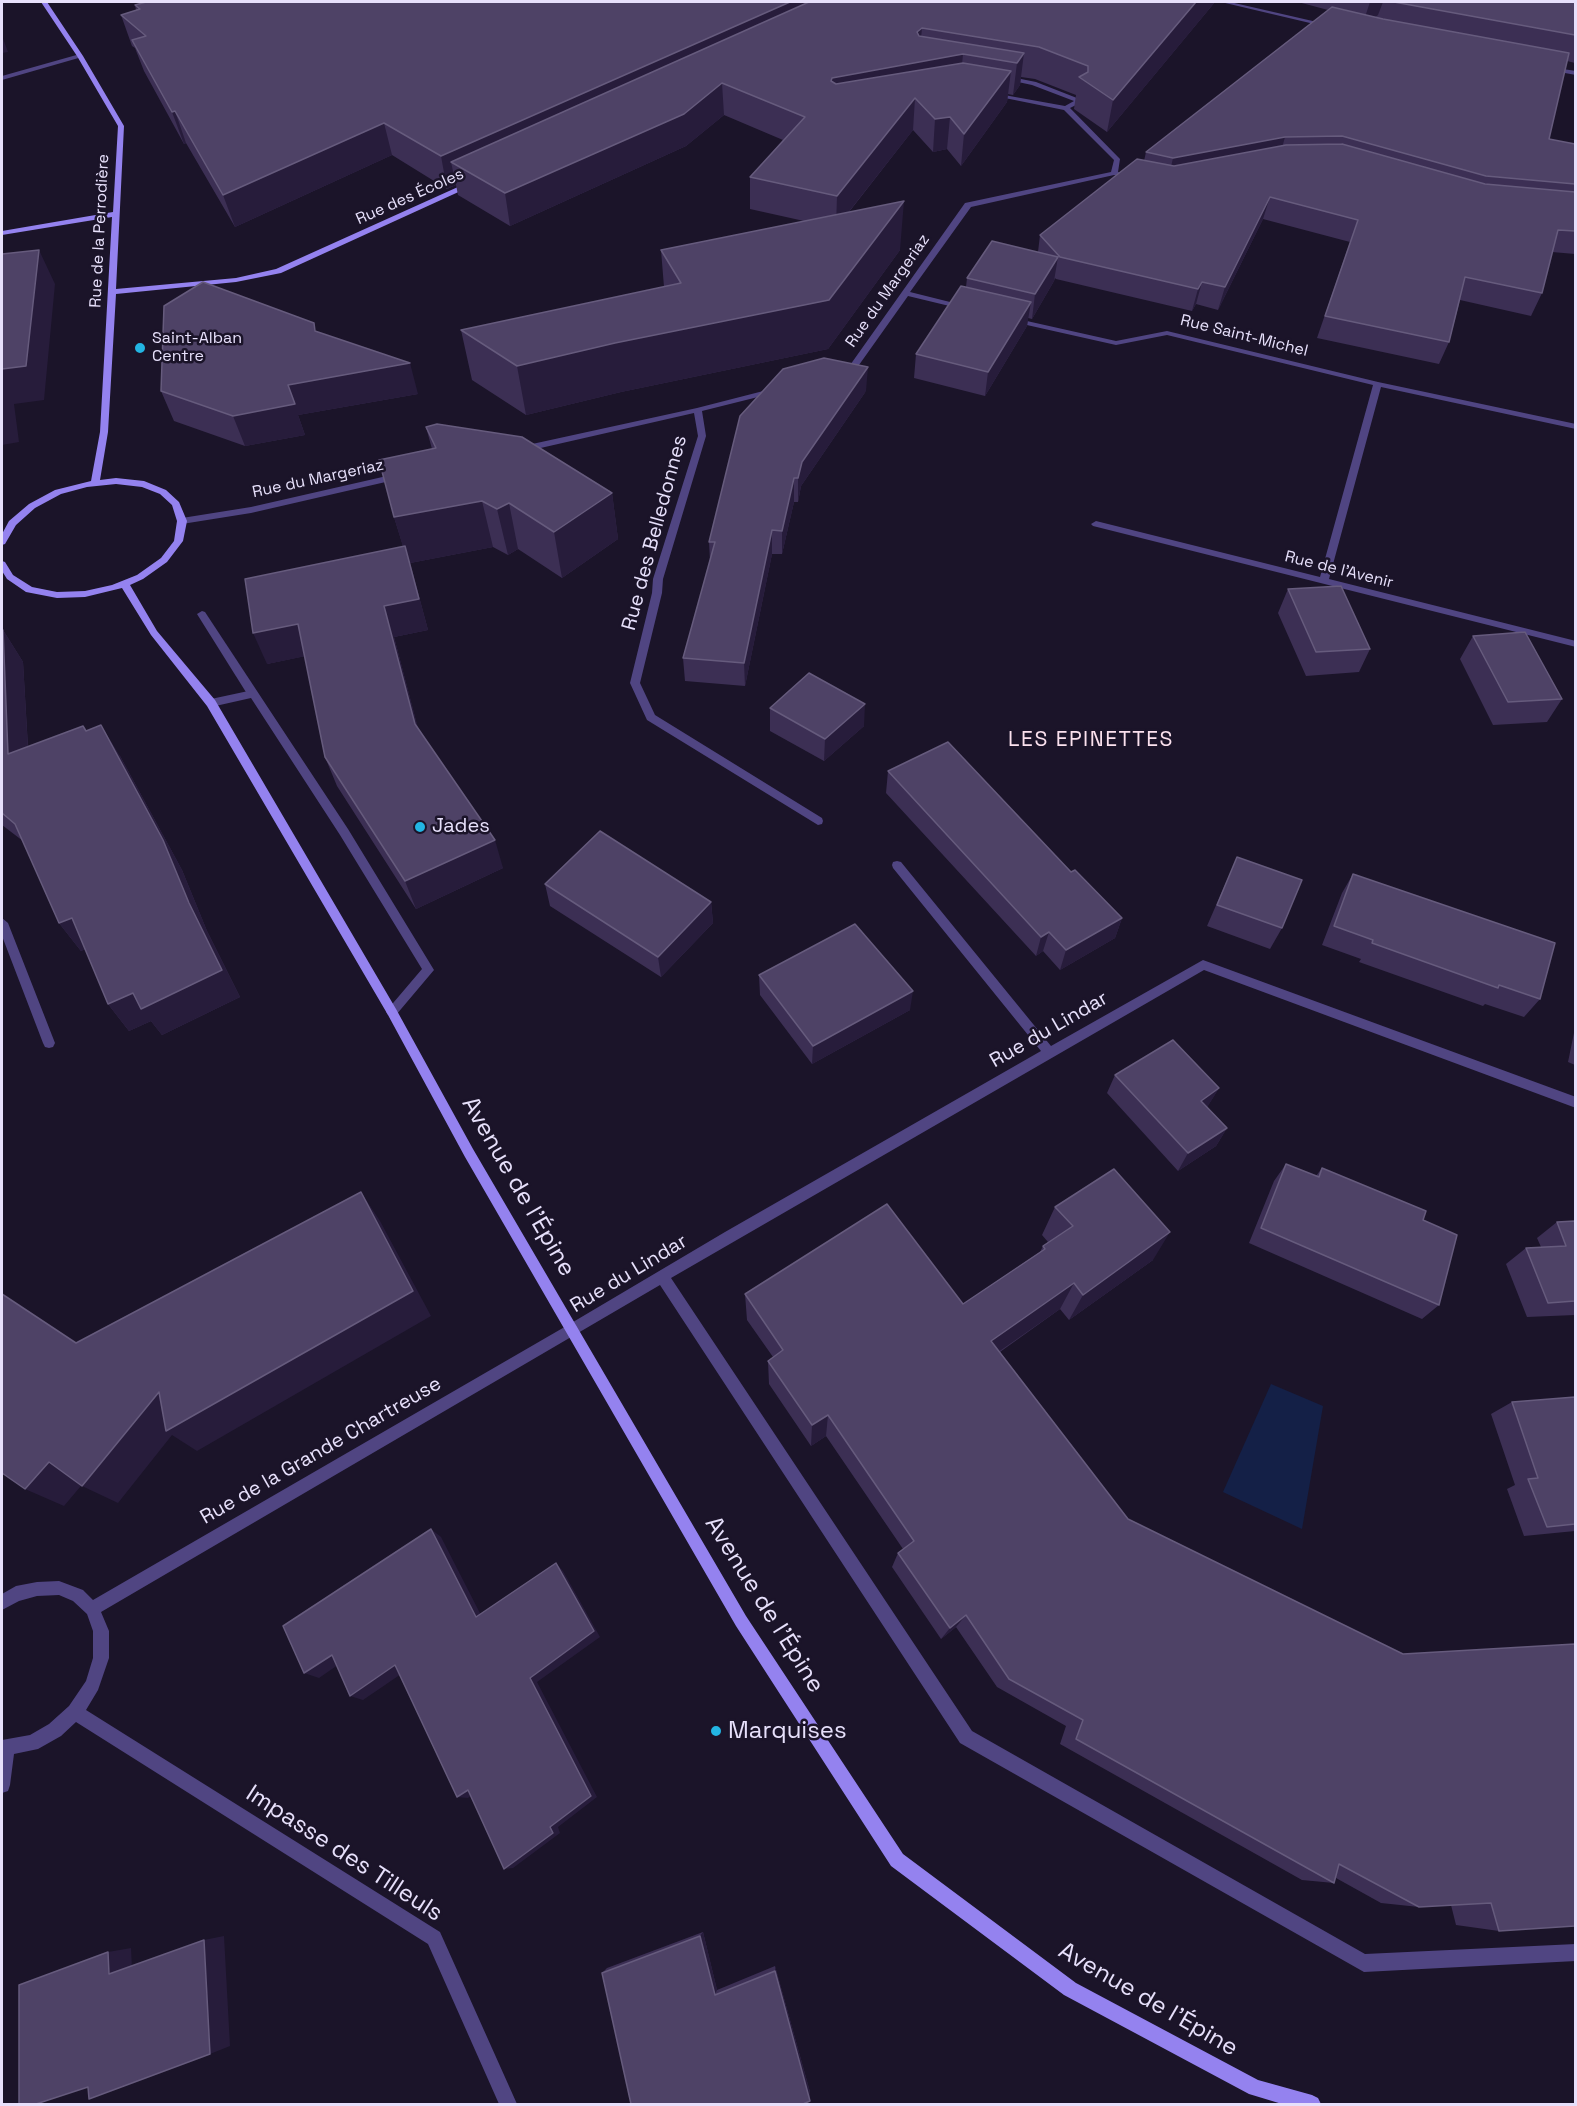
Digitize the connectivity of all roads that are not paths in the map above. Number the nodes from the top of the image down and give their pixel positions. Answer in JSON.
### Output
{"nodes":[{"id":1,"x":44,"y":2,"type":"edge"},
{"id":2,"x":1224,"y":2,"type":"edge"},
{"id":3,"x":1334,"y":27,"type":"edge"},
{"id":4,"x":80,"y":56,"type":"junction"},
{"id":5,"x":1542,"y":68,"type":"edge"},
{"id":6,"x":1575,"y":73,"type":"edge"},
{"id":7,"x":999,"y":77,"type":"edge"},
{"id":8,"x":2,"y":78,"type":"edge"},
{"id":9,"x":983,"y":94,"type":"edge"},
{"id":10,"x":1066,"y":108,"type":"junction"},
{"id":11,"x":1114,"y":173,"type":"junction"},
{"id":12,"x":1147,"y":180,"type":"edge"},
{"id":13,"x":477,"y":181,"type":"edge"},
{"id":14,"x":115,"y":214,"type":"junction"},
{"id":15,"x":2,"y":233,"type":"edge"},
{"id":16,"x":113,"y":292,"type":"junction"},
{"id":17,"x":906,"y":293,"type":"junction"},
{"id":18,"x":971,"y":309,"type":"edge"},
{"id":19,"x":1004,"y":317,"type":"edge"},
{"id":20,"x":840,"y":373,"type":"edge"},
{"id":21,"x":1378,"y":384,"type":"junction"},
{"id":22,"x":785,"y":387,"type":"edge"},
{"id":23,"x":698,"y":410,"type":"junction"},
{"id":24,"x":1575,"y":427,"type":"edge"},
{"id":25,"x":518,"y":450,"type":"edge"},
{"id":26,"x":413,"y":473,"type":"edge"},
{"id":27,"x":95,"y":483,"type":"junction"},
{"id":28,"x":182,"y":521,"type":"junction"},
{"id":29,"x":1096,"y":524,"type":"dead end"},
{"id":30,"x":2,"y":542,"type":"edge"},
{"id":31,"x":2,"y":564,"type":"edge"},
{"id":32,"x":1323,"y":582,"type":"junction"},
{"id":33,"x":124,"y":583,"type":"junction"},
{"id":34,"x":202,"y":614,"type":"dead end"},
{"id":35,"x":1575,"y":644,"type":"edge"},
{"id":36,"x":254,"y":694,"type":"junction"},
{"id":37,"x":211,"y":703,"type":"junction"},
{"id":38,"x":818,"y":821,"type":"dead end"},
{"id":39,"x":897,"y":865,"type":"dead end"},
{"id":40,"x":2,"y":923,"type":"edge"},
{"id":41,"x":392,"y":1012,"type":"junction"},
{"id":42,"x":49,"y":1043,"type":"dead end"},
{"id":43,"x":1049,"y":1052,"type":"junction"},
{"id":44,"x":1575,"y":1103,"type":"edge"},
{"id":45,"x":662,"y":1276,"type":"junction"},
{"id":46,"x":573,"y":1330,"type":"junction"},
{"id":47,"x":2,"y":1602,"type":"edge"},
{"id":48,"x":92,"y":1609,"type":"junction"},
{"id":49,"x":75,"y":1712,"type":"junction"},
{"id":50,"x":4,"y":1748,"type":"edge"},
{"id":51,"x":2,"y":1785,"type":"edge"},
{"id":52,"x":1575,"y":1952,"type":"edge"},
{"id":53,"x":508,"y":2104,"type":"edge"},
{"id":54,"x":1312,"y":2104,"type":"edge"}],
"edges":[{"from":1,"to":4,"type":"street","name":"Rue de la Perrodière"},
{"from":2,"to":3,"type":"street"},
{"from":4,"to":8,"type":"street"},
{"from":4,"to":14,"type":"street","name":"Rue de la Perrodière"},
{"from":5,"to":6,"type":"street"},
{"from":7,"to":10,"type":"street"},
{"from":9,"to":10,"type":"street"},
{"from":10,"to":11,"type":"street"},
{"from":11,"to":12,"type":"street","name":"Rue du Margeriaz"},
{"from":11,"to":17,"type":"street","name":"Rue du Margeriaz"},
{"from":13,"to":16,"type":"street","name":"Rue des Écoles"},
{"from":14,"to":15,"type":"street"},
{"from":14,"to":16,"type":"street","name":"Rue de la Perrodière"},
{"from":16,"to":27,"type":"street","name":"Rue de la Perrodière"},
{"from":17,"to":18,"type":"street"},
{"from":17,"to":20,"type":"street","name":"Rue du Margeriaz"},
{"from":19,"to":21,"type":"street","name":"Rue Saint-Michel"},
{"from":21,"to":24,"type":"street","name":"Rue Saint-Michel"},
{"from":21,"to":32,"type":"street"},
{"from":22,"to":23,"type":"street"},
{"from":23,"to":25,"type":"street"},
{"from":23,"to":38,"type":"street","name":"Rue des Belledonnes"},
{"from":26,"to":28,"type":"street","name":"Rue du Margeriaz"},
{"from":27,"to":28,"type":"street"},
{"from":27,"to":30,"type":"street"},
{"from":28,"to":33,"type":"street"},
{"from":29,"to":32,"type":"street","name":"Rue de l'Avenir"},
{"from":31,"to":33,"type":"street"},
{"from":32,"to":35,"type":"street","name":"Rue de l'Avenir"},
{"from":33,"to":37,"type":"street","name":"Avenue de l'Épine"},
{"from":34,"to":36,"type":"street"},
{"from":36,"to":37,"type":"street"},
{"from":36,"to":41,"type":"street"},
{"from":37,"to":41,"type":"street","name":"Avenue de l'Épine"},
{"from":39,"to":43,"type":"street"},
{"from":40,"to":42,"type":"street"},
{"from":41,"to":46,"type":"street","name":"Avenue de l'Épine"},
{"from":43,"to":44,"type":"street","name":"Rue du Lindar"},
{"from":43,"to":45,"type":"street","name":"Rue du Lindar"},
{"from":45,"to":46,"type":"street","name":"Rue du Lindar"},
{"from":45,"to":52,"type":"street"},
{"from":46,"to":48,"type":"street","name":"Rue de la Grande Chartreuse"},
{"from":46,"to":54,"type":"street","name":"Avenue de l'Épine"},
{"from":47,"to":48,"type":"street"},
{"from":48,"to":49,"type":"street"},
{"from":49,"to":50,"type":"street"},
{"from":49,"to":53,"type":"street","name":"Impasse des Tilleuls"},
{"from":50,"to":51,"type":"street"}]}
